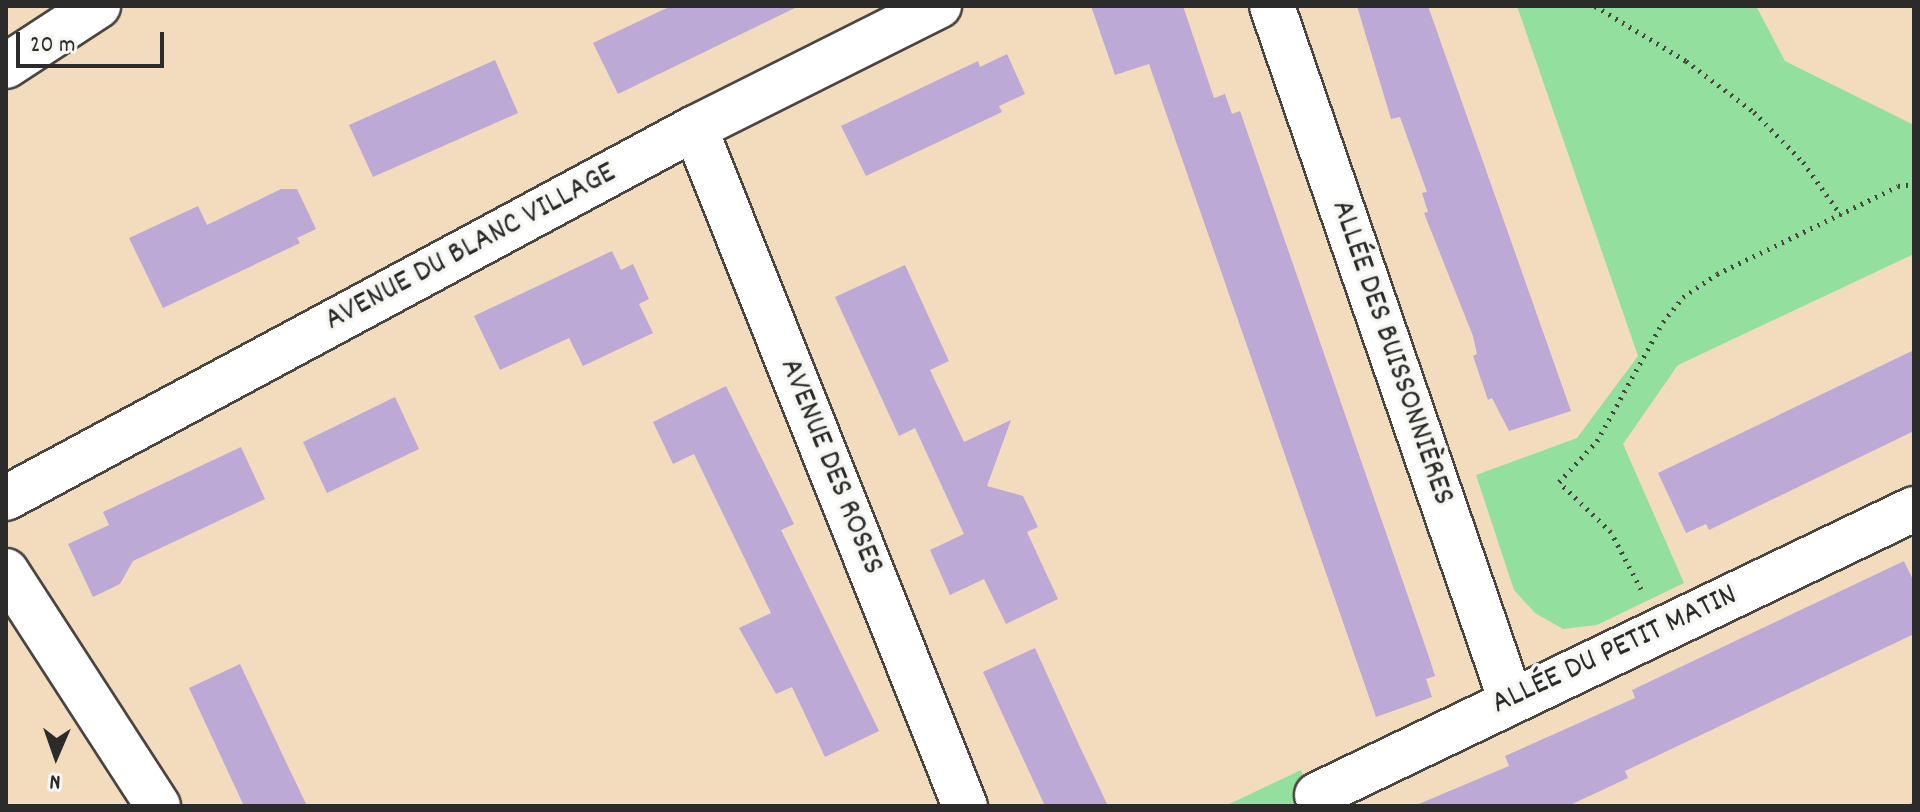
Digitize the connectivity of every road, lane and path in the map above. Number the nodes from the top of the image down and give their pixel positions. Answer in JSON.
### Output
{"nodes":[{"id":1,"x":98,"y":6,"type":"edge"},
{"id":2,"x":939,"y":6,"type":"edge"},
{"id":3,"x":1272,"y":6,"type":"edge"},
{"id":4,"x":1595,"y":6,"type":"edge"},
{"id":5,"x":6,"y":66,"type":"edge"},
{"id":6,"x":695,"y":128,"type":"junction"},
{"id":7,"x":1914,"y":184,"type":"edge"},
{"id":8,"x":1841,"y":215,"type":"junction"},
{"id":9,"x":6,"y":498,"type":"edge"},
{"id":10,"x":1914,"y":509,"type":"edge"},
{"id":11,"x":6,"y":571,"type":"edge"},
{"id":12,"x":1657,"y":632,"type":"junction"},
{"id":13,"x":1511,"y":701,"type":"junction"},
{"id":14,"x":1317,"y":795,"type":"dead end"},
{"id":15,"x":158,"y":806,"type":"edge"},
{"id":16,"x":965,"y":806,"type":"edge"}],
"edges":[{"from":1,"to":5,"type":"street"},
{"from":2,"to":6,"type":"street","name":"AVENUE DU BLANC VILLAGE"},
{"from":3,"to":13,"type":"street","name":"ALLÉE DES BUISSONNIÈRES"},
{"from":4,"to":8,"type":"path"},
{"from":6,"to":9,"type":"street","name":"AVENUE DU BLANC VILLAGE"},
{"from":6,"to":16,"type":"street","name":"AVENUE DES ROSES"},
{"from":7,"to":8,"type":"path"},
{"from":8,"to":12,"type":"path"},
{"from":10,"to":12,"type":"street","name":"ALLÉE DU PETIT MATIN"},
{"from":11,"to":15,"type":"street"},
{"from":12,"to":13,"type":"street","name":"ALLÉE DU PETIT MATIN"},
{"from":13,"to":14,"type":"street","name":"ALLÉE DU PETIT MATIN"}]}
